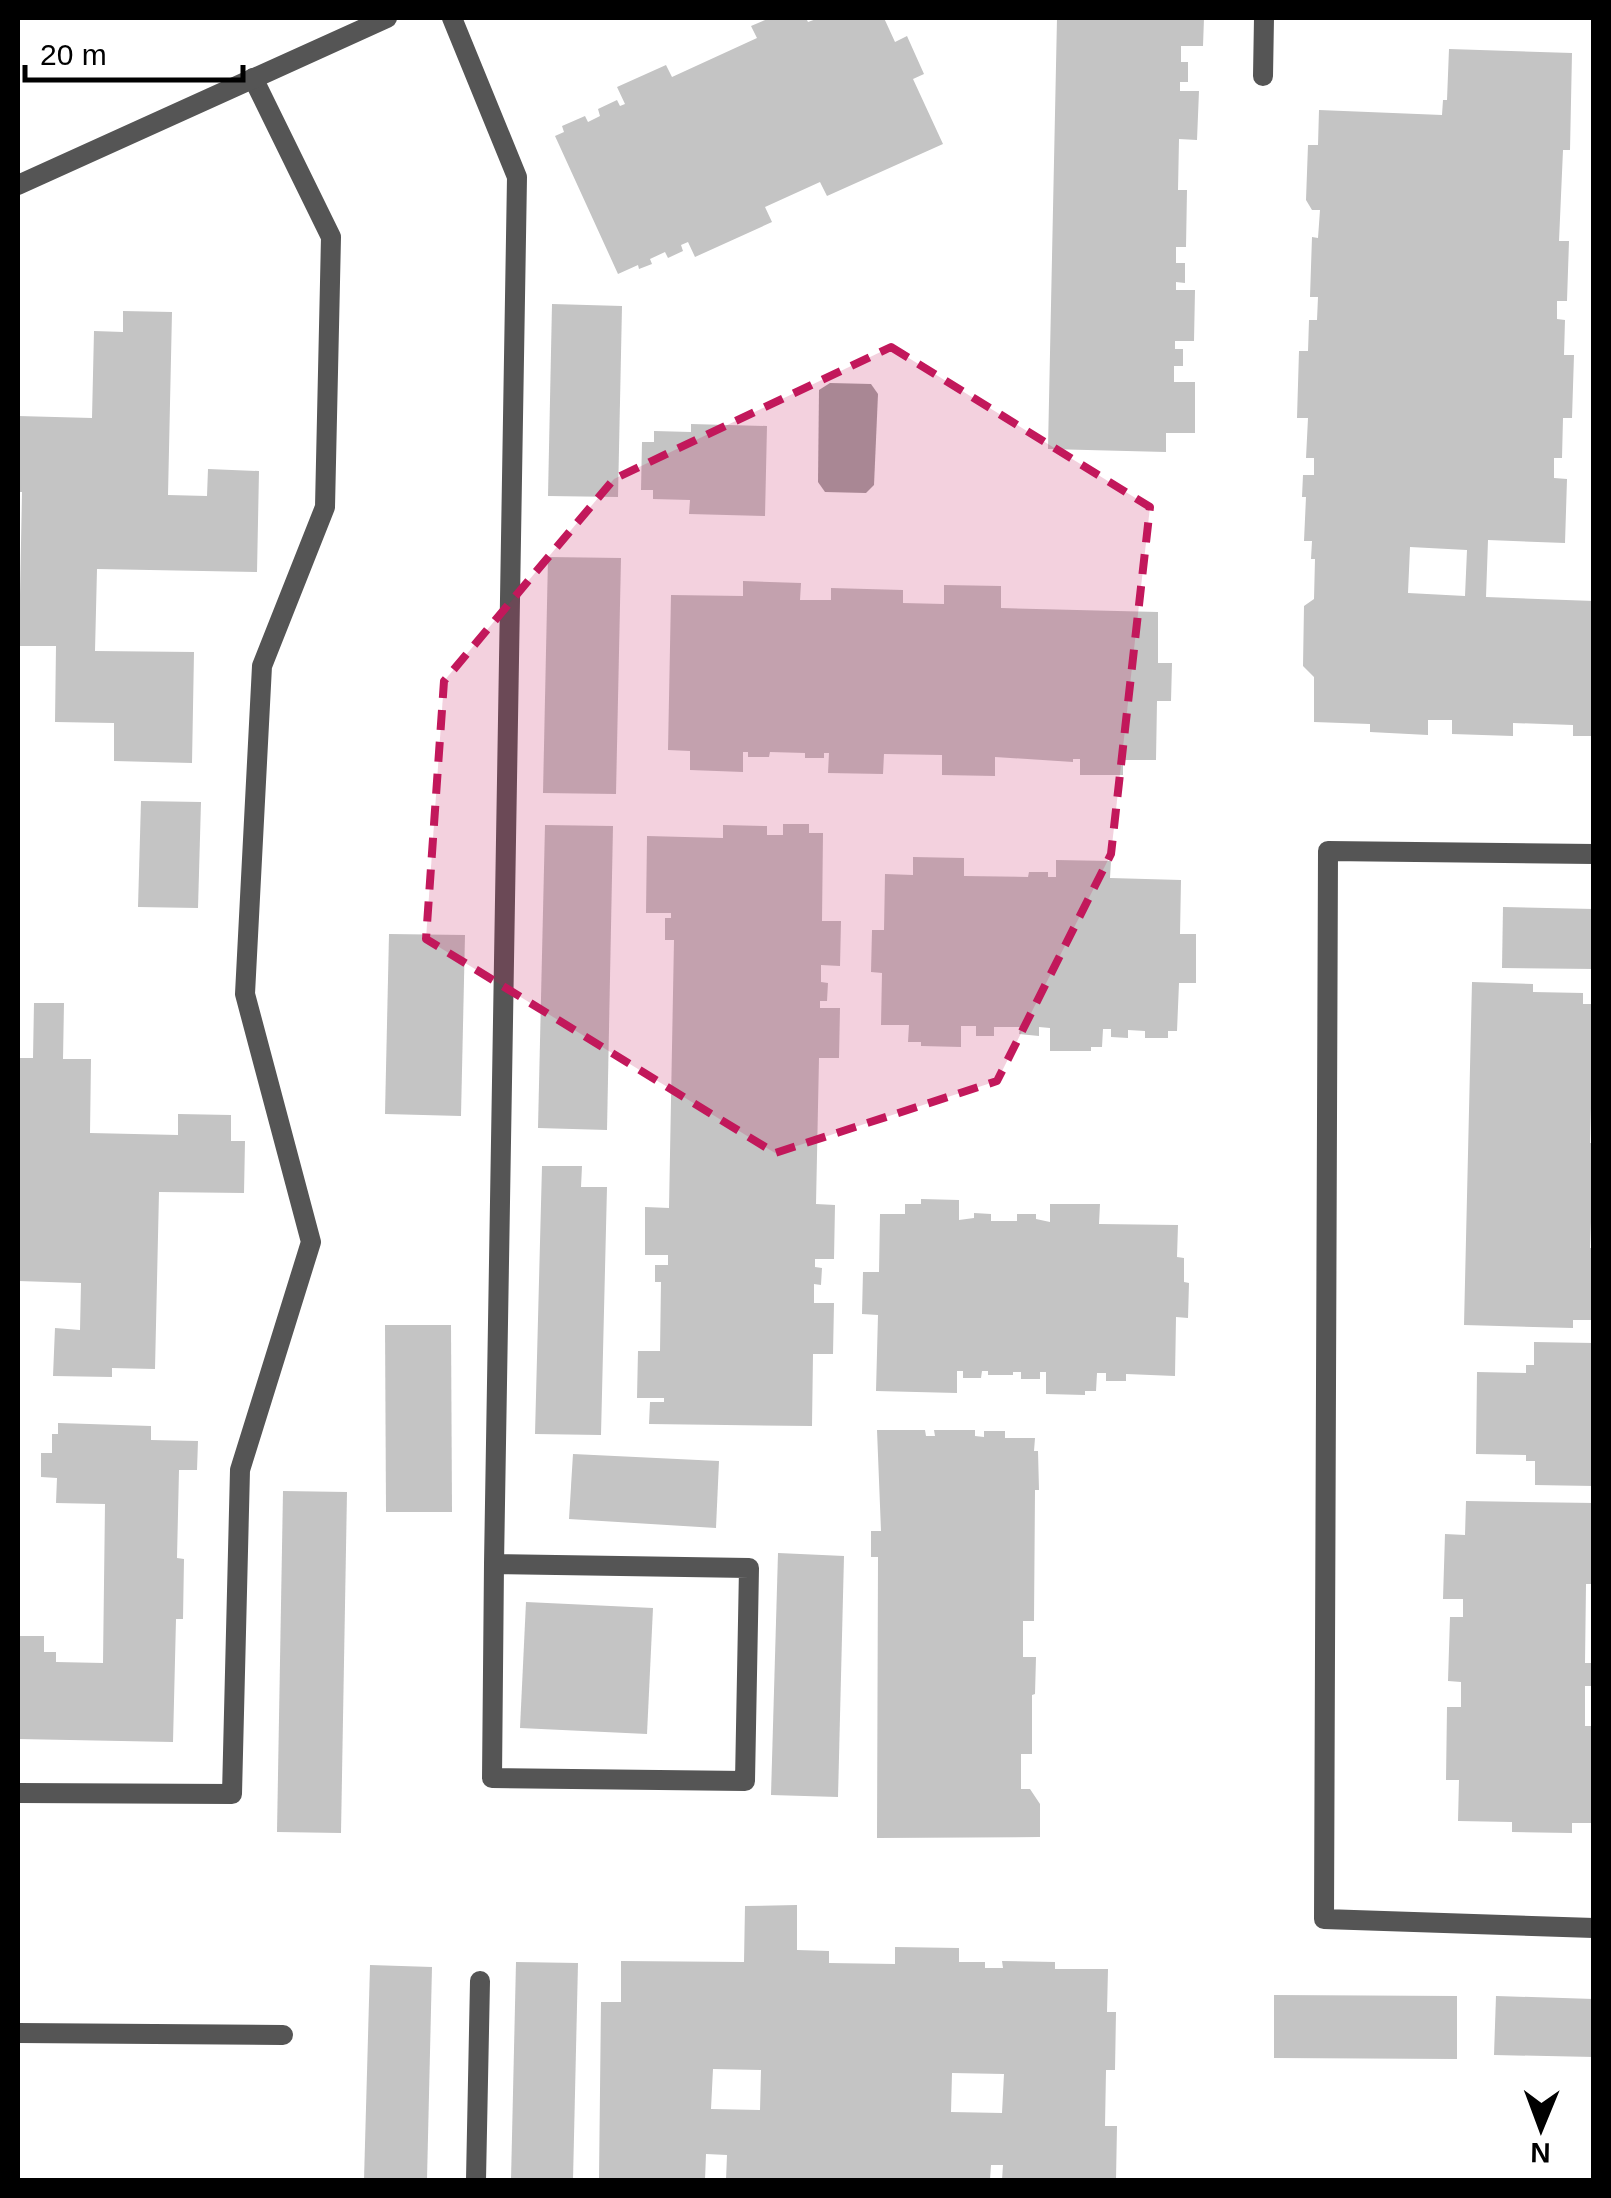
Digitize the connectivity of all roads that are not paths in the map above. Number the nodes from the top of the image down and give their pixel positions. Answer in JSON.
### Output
{"nodes":[{"id":1,"x":387,"y":18,"type":"edge"},
{"id":2,"x":452,"y":18,"type":"edge"},
{"id":3,"x":1264,"y":18,"type":"edge"},
{"id":4,"x":352,"y":25,"type":"edge"},
{"id":5,"x":1263,"y":76,"type":"dead end"},
{"id":6,"x":253,"y":78,"type":"junction"},
{"id":7,"x":18,"y":186,"type":"edge"},
{"id":8,"x":1594,"y":854,"type":"edge"},
{"id":9,"x":494,"y":1564,"type":"junction"},
{"id":10,"x":18,"y":1793,"type":"edge"},
{"id":11,"x":1594,"y":1928,"type":"edge"},
{"id":12,"x":480,"y":1981,"type":"dead end"},
{"id":13,"x":18,"y":2033,"type":"edge"},
{"id":14,"x":283,"y":2035,"type":"dead end"},
{"id":15,"x":476,"y":2180,"type":"edge"}],
"edges":[{"from":1,"to":4,"type":"street"},
{"from":2,"to":9,"type":"street"},
{"from":3,"to":5,"type":"street"},
{"from":4,"to":6,"type":"street"},
{"from":6,"to":7,"type":"street"},
{"from":6,"to":10,"type":"street"},
{"from":8,"to":11,"type":"street"},
{"from":9,"to":9,"type":"street"},
{"from":12,"to":15,"type":"street"},
{"from":13,"to":14,"type":"street"}]}
